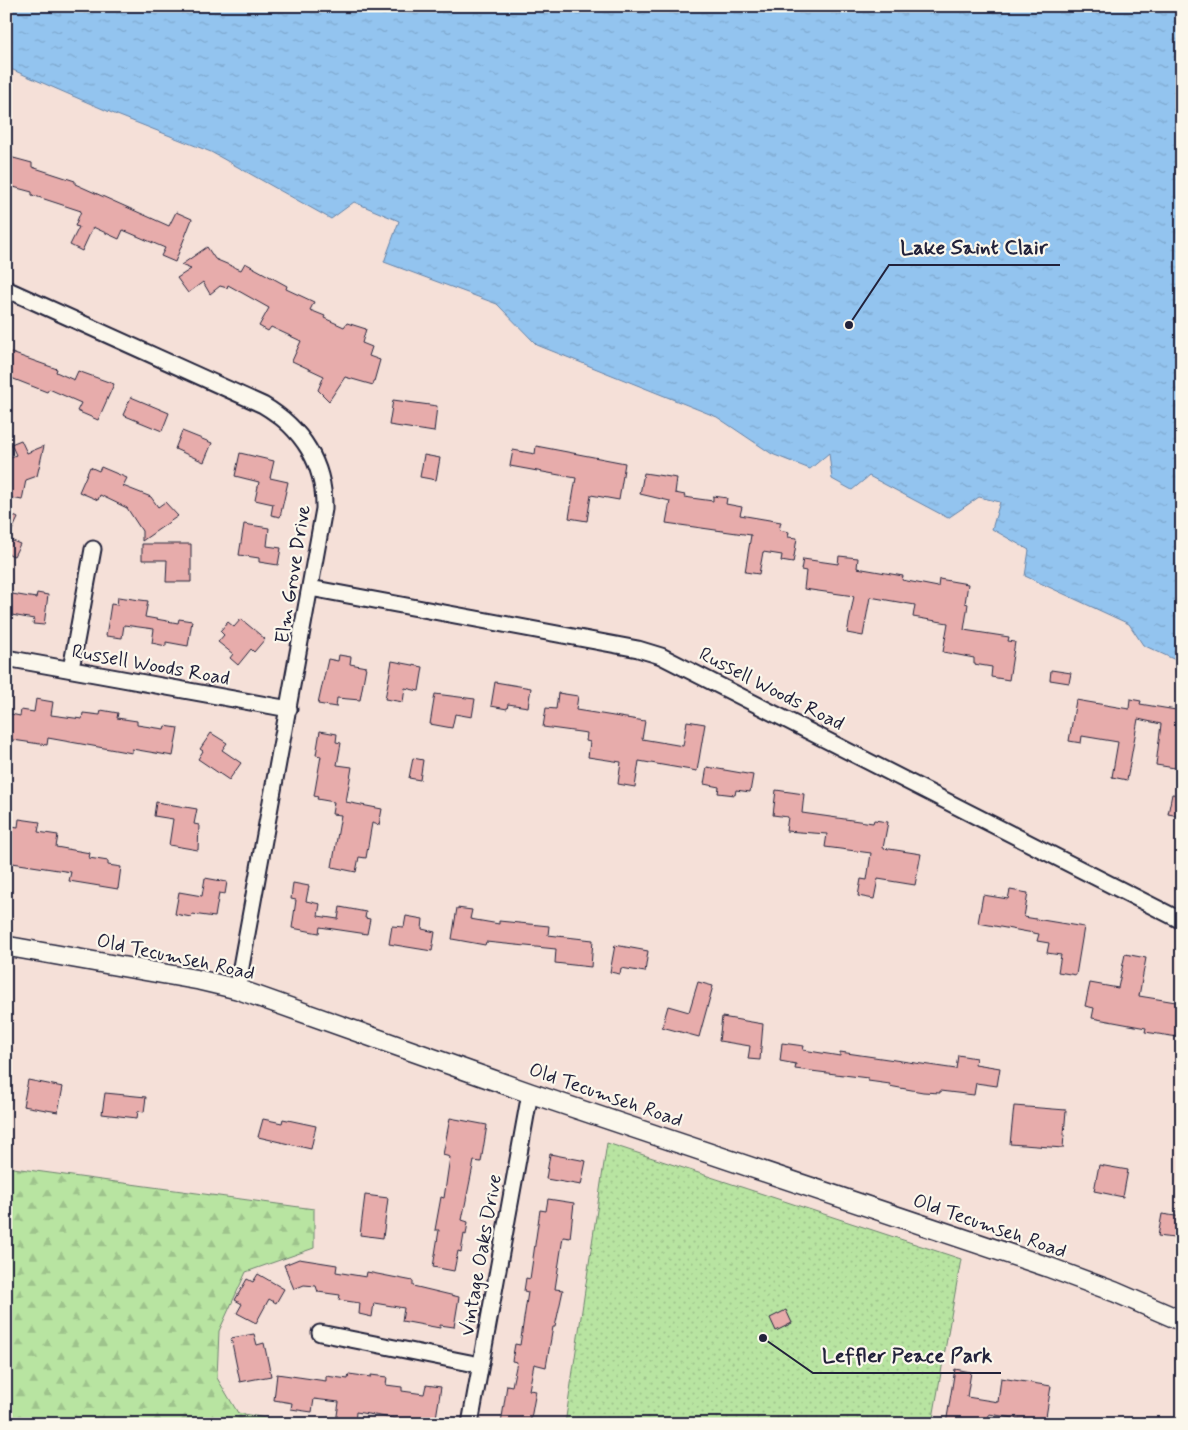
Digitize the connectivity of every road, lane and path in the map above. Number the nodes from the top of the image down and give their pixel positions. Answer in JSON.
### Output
{"nodes":[{"id":1,"x":6,"y":289,"type":"edge"},
{"id":2,"x":93,"y":548,"type":"dead end"},
{"id":3,"x":310,"y":588,"type":"junction"},
{"id":4,"x":6,"y":658,"type":"edge"},
{"id":5,"x":71,"y":669,"type":"junction"},
{"id":6,"x":289,"y":709,"type":"junction"},
{"id":7,"x":1182,"y":921,"type":"edge"},
{"id":8,"x":6,"y":946,"type":"edge"},
{"id":9,"x":237,"y":989,"type":"junction"},
{"id":10,"x":530,"y":1093,"type":"junction"},
{"id":11,"x":1182,"y":1321,"type":"edge"},
{"id":12,"x":320,"y":1333,"type":"dead end"},
{"id":13,"x":480,"y":1365,"type":"junction"},
{"id":14,"x":470,"y":1424,"type":"edge"}],
"edges":[{"from":1,"to":3,"type":"street","name":"Elm Grove Drive"},
{"from":2,"to":5,"type":"street"},
{"from":3,"to":6,"type":"street","name":"Elm Grove Drive"},
{"from":3,"to":7,"type":"street","name":"Russell Woods Road"},
{"from":4,"to":5,"type":"street","name":"Russell Woods Road"},
{"from":5,"to":6,"type":"street","name":"Russell Woods Road"},
{"from":6,"to":9,"type":"street","name":"Elm Grove Drive"},
{"from":8,"to":9,"type":"main road","name":"Old Tecumseh Road"},
{"from":9,"to":10,"type":"main road","name":"Old Tecumseh Road"},
{"from":10,"to":11,"type":"main road","name":"Old Tecumseh Road"},
{"from":10,"to":13,"type":"street","name":"Vintage Oaks Drive"},
{"from":12,"to":13,"type":"street"},
{"from":13,"to":14,"type":"street","name":"Vintage Oaks Drive"}]}
